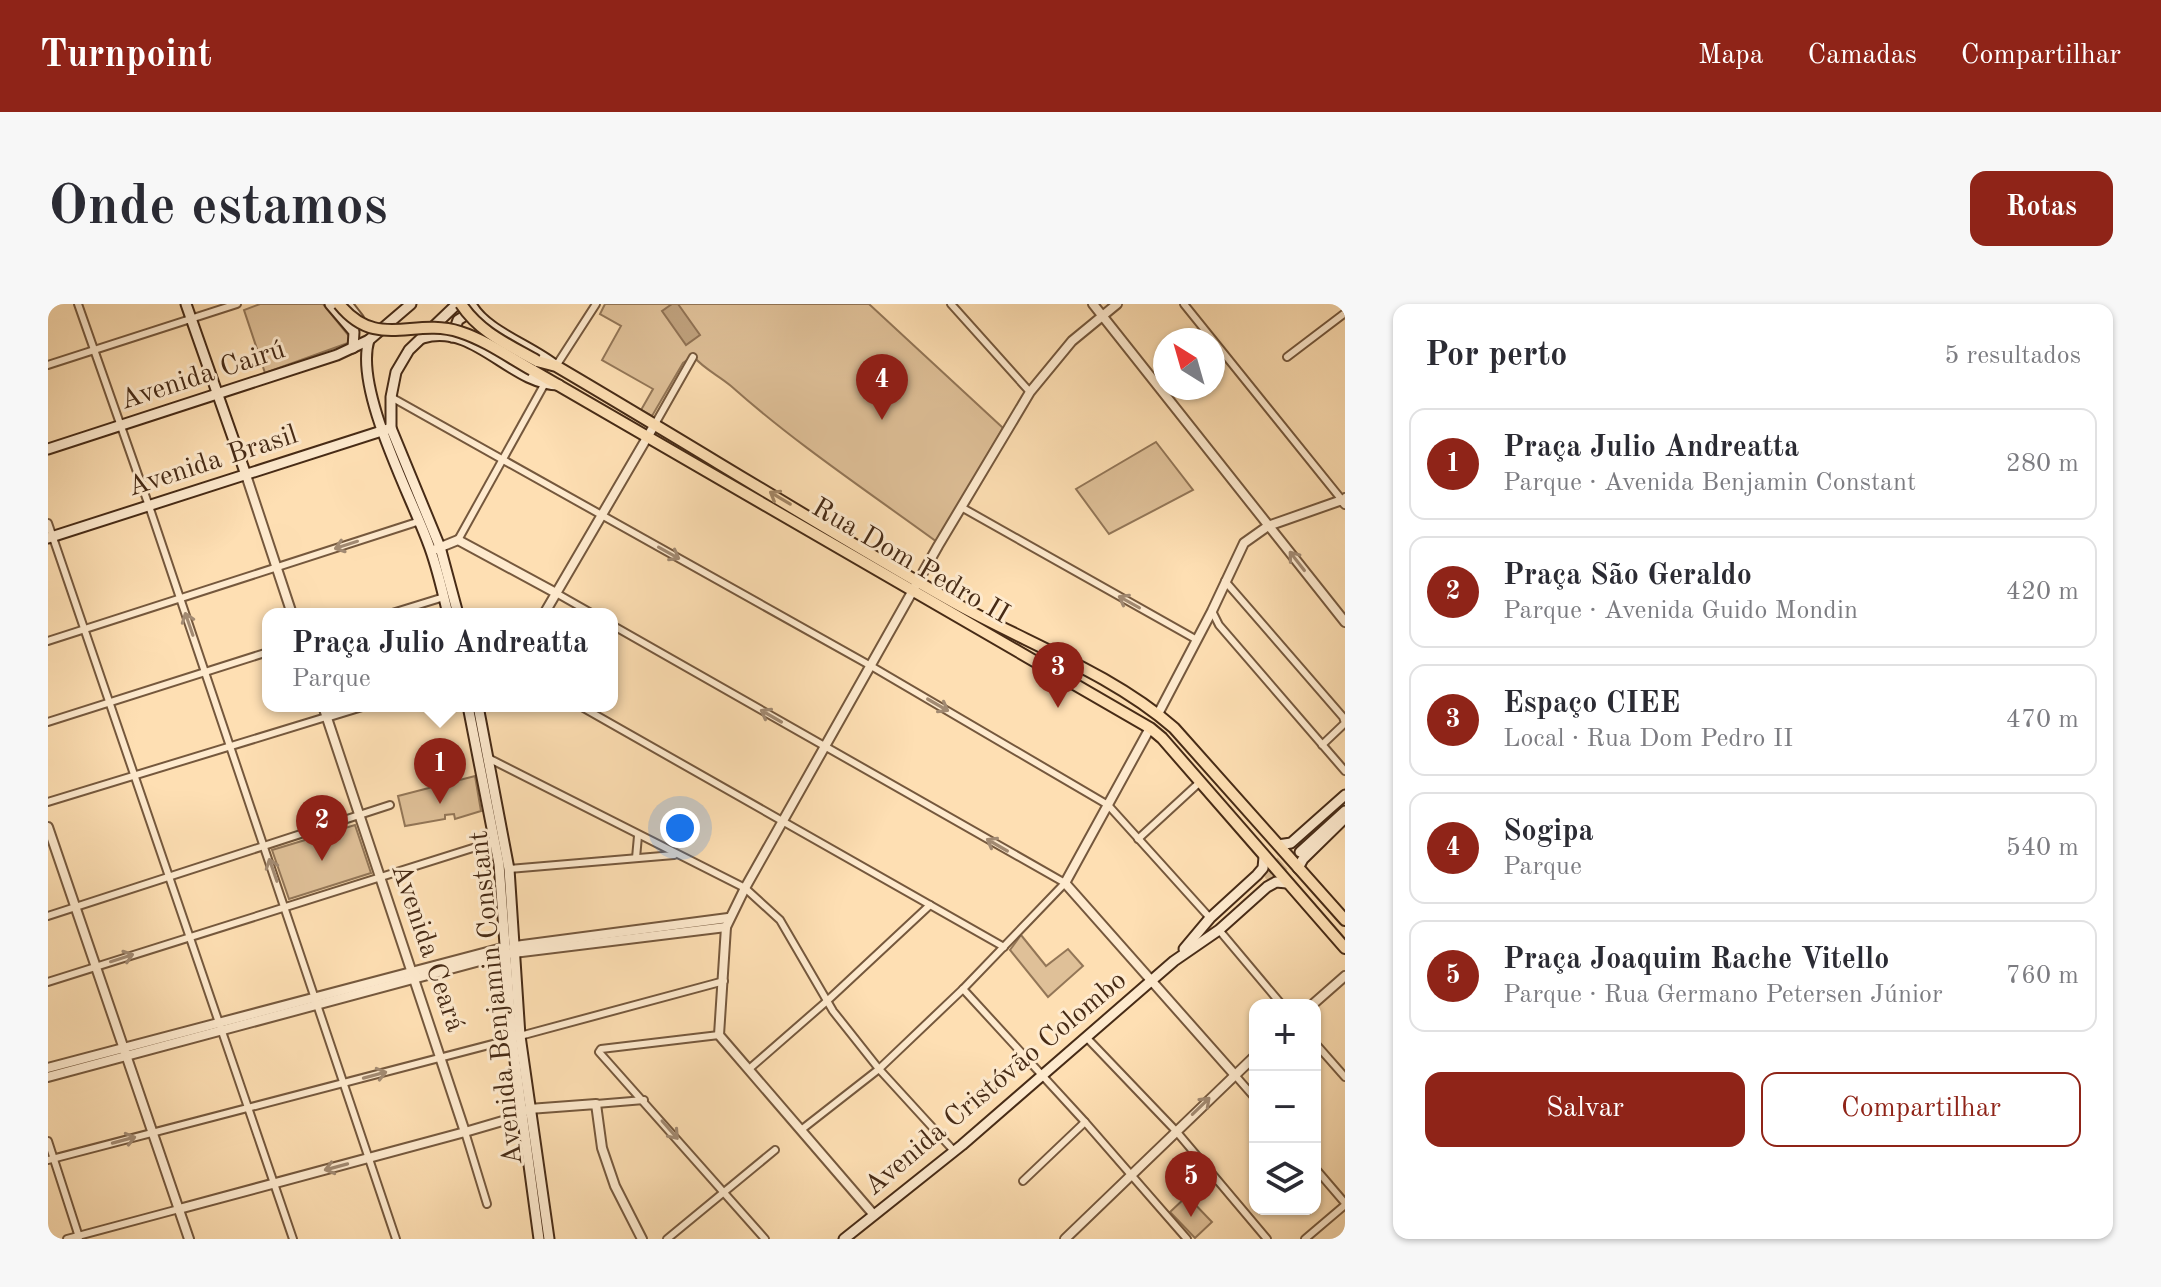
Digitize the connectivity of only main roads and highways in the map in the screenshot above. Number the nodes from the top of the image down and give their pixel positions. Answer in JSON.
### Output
{"nodes":[{"id":1,"x":186,"y":304,"type":"edge"},
{"id":2,"x":330,"y":304,"type":"edge"},
{"id":3,"x":339,"y":304,"type":"edge"},
{"id":4,"x":411,"y":304,"type":"edge"},
{"id":5,"x":459,"y":304,"type":"edge"},
{"id":6,"x":472,"y":307,"type":"edge"},
{"id":7,"x":451,"y":337,"type":"junction"},
{"id":8,"x":419,"y":339,"type":"junction"},
{"id":9,"x":369,"y":340,"type":"junction"},
{"id":10,"x":353,"y":348,"type":"junction"},
{"id":11,"x":535,"y":365,"type":"junction"},
{"id":12,"x":556,"y":366,"type":"junction"},
{"id":13,"x":559,"y":385,"type":"junction"},
{"id":14,"x":218,"y":395,"type":"junction"},
{"id":15,"x":387,"y":429,"type":"junction"},
{"id":16,"x":48,"y":449,"type":"edge"},
{"id":17,"x":246,"y":475,"type":"junction"},
{"id":18,"x":50,"y":538,"type":"edge"},
{"id":19,"x":435,"y":549,"type":"junction"},
{"id":20,"x":915,"y":587,"type":"junction"},
{"id":21,"x":447,"y":608,"type":"edge"},
{"id":22,"x":456,"y":608,"type":"edge"},
{"id":23,"x":469,"y":712,"type":"edge"},
{"id":24,"x":479,"y":712,"type":"edge"},
{"id":25,"x":1345,"y":795,"type":"edge"},
{"id":26,"x":1345,"y":802,"type":"edge"},
{"id":27,"x":1345,"y":811,"type":"edge"},
{"id":28,"x":1345,"y":818,"type":"edge"},
{"id":29,"x":1278,"y":845,"type":"junction"},
{"id":30,"x":1264,"y":857,"type":"junction"},
{"id":31,"x":1298,"y":868,"type":"junction"},
{"id":32,"x":1287,"y":883,"type":"junction"},
{"id":33,"x":1345,"y":920,"type":"edge"},
{"id":34,"x":1218,"y":929,"type":"junction"},
{"id":35,"x":1194,"y":943,"type":"junction"},
{"id":36,"x":1345,"y":948,"type":"edge"},
{"id":37,"x":511,"y":950,"type":"junction"},
{"id":38,"x":525,"y":1112,"type":"junction"},
{"id":39,"x":539,"y":1239,"type":"edge"},
{"id":40,"x":549,"y":1239,"type":"edge"},
{"id":41,"x":844,"y":1239,"type":"edge"}],
"edges":[{"from":1,"to":14,"type":"main road"},
{"from":2,"to":10,"type":"main road"},
{"from":3,"to":11,"type":"main road","bridge":true},
{"from":4,"to":9,"type":"main road"},
{"from":5,"to":8,"type":"main road"},
{"from":5,"to":11,"type":"main road","bridge":true},
{"from":6,"to":7,"type":"main road"},
{"from":6,"to":12,"type":"main road","name":"Rua Dom Pedro II"},
{"from":7,"to":8,"type":"main road"},
{"from":7,"to":13,"type":"main road"},
{"from":8,"to":15,"type":"main road"},
{"from":9,"to":10,"type":"main road","name":"Avenida Cairú"},
{"from":9,"to":15,"type":"main road"},
{"from":10,"to":14,"type":"main road","name":"Avenida Cairú"},
{"from":11,"to":12,"type":"main road","name":"Rua Dom Pedro II"},
{"from":11,"to":13,"type":"main road","name":"Rua Dom Pedro II"},
{"from":20,"to":12,"type":"main road","name":"Rua Dom Pedro II","one_way":true},
{"from":13,"to":20,"type":"main road","name":"Rua Dom Pedro II"},
{"from":14,"to":16,"type":"main road","name":"Avenida Cairú"},
{"from":14,"to":17,"type":"main road"},
{"from":15,"to":17,"type":"main road","name":"Avenida Brasil"},
{"from":15,"to":19,"type":"main road"},
{"from":15,"to":19,"type":"main road"},
{"from":17,"to":18,"type":"main road","name":"Avenida Brasil"},
{"from":19,"to":21,"type":"main road"},
{"from":19,"to":22,"type":"main road"},
{"from":20,"to":29,"type":"main road","name":"Rua Dom Pedro II"},
{"from":20,"to":30,"type":"main road","name":"Rua Dom Pedro II"},
{"from":23,"to":37,"type":"main road","name":"Avenida Benjamin Constant"},
{"from":24,"to":37,"type":"main road","name":"Avenida Benjamin Constant"},
{"from":25,"to":29,"type":"main road"},
{"from":26,"to":27,"type":"main road"},
{"from":28,"to":31,"type":"main road"},
{"from":29,"to":31,"type":"main road","name":"Rua Dom Pedro II"},
{"from":30,"to":32,"type":"main road","name":"Rua Dom Pedro II"},
{"from":30,"to":35,"type":"main road","name":"Avenida Cristóvão Colombo"},
{"from":31,"to":33,"type":"main road","name":"Rua Dom Pedro II"},
{"from":32,"to":34,"type":"main road"},
{"from":32,"to":36,"type":"main road","name":"Rua Dom Pedro II"},
{"from":34,"to":35,"type":"main road"},
{"from":34,"to":35,"type":"main road"},
{"from":35,"to":41,"type":"main road","name":"Avenida Cristóvão Colombo"},
{"from":37,"to":38,"type":"main road","name":"Avenida Benjamin Constant"},
{"from":38,"to":39,"type":"main road","name":"Avenida Benjamin Constant"},
{"from":38,"to":40,"type":"main road","name":"Avenida Benjamin Constant"}]}
